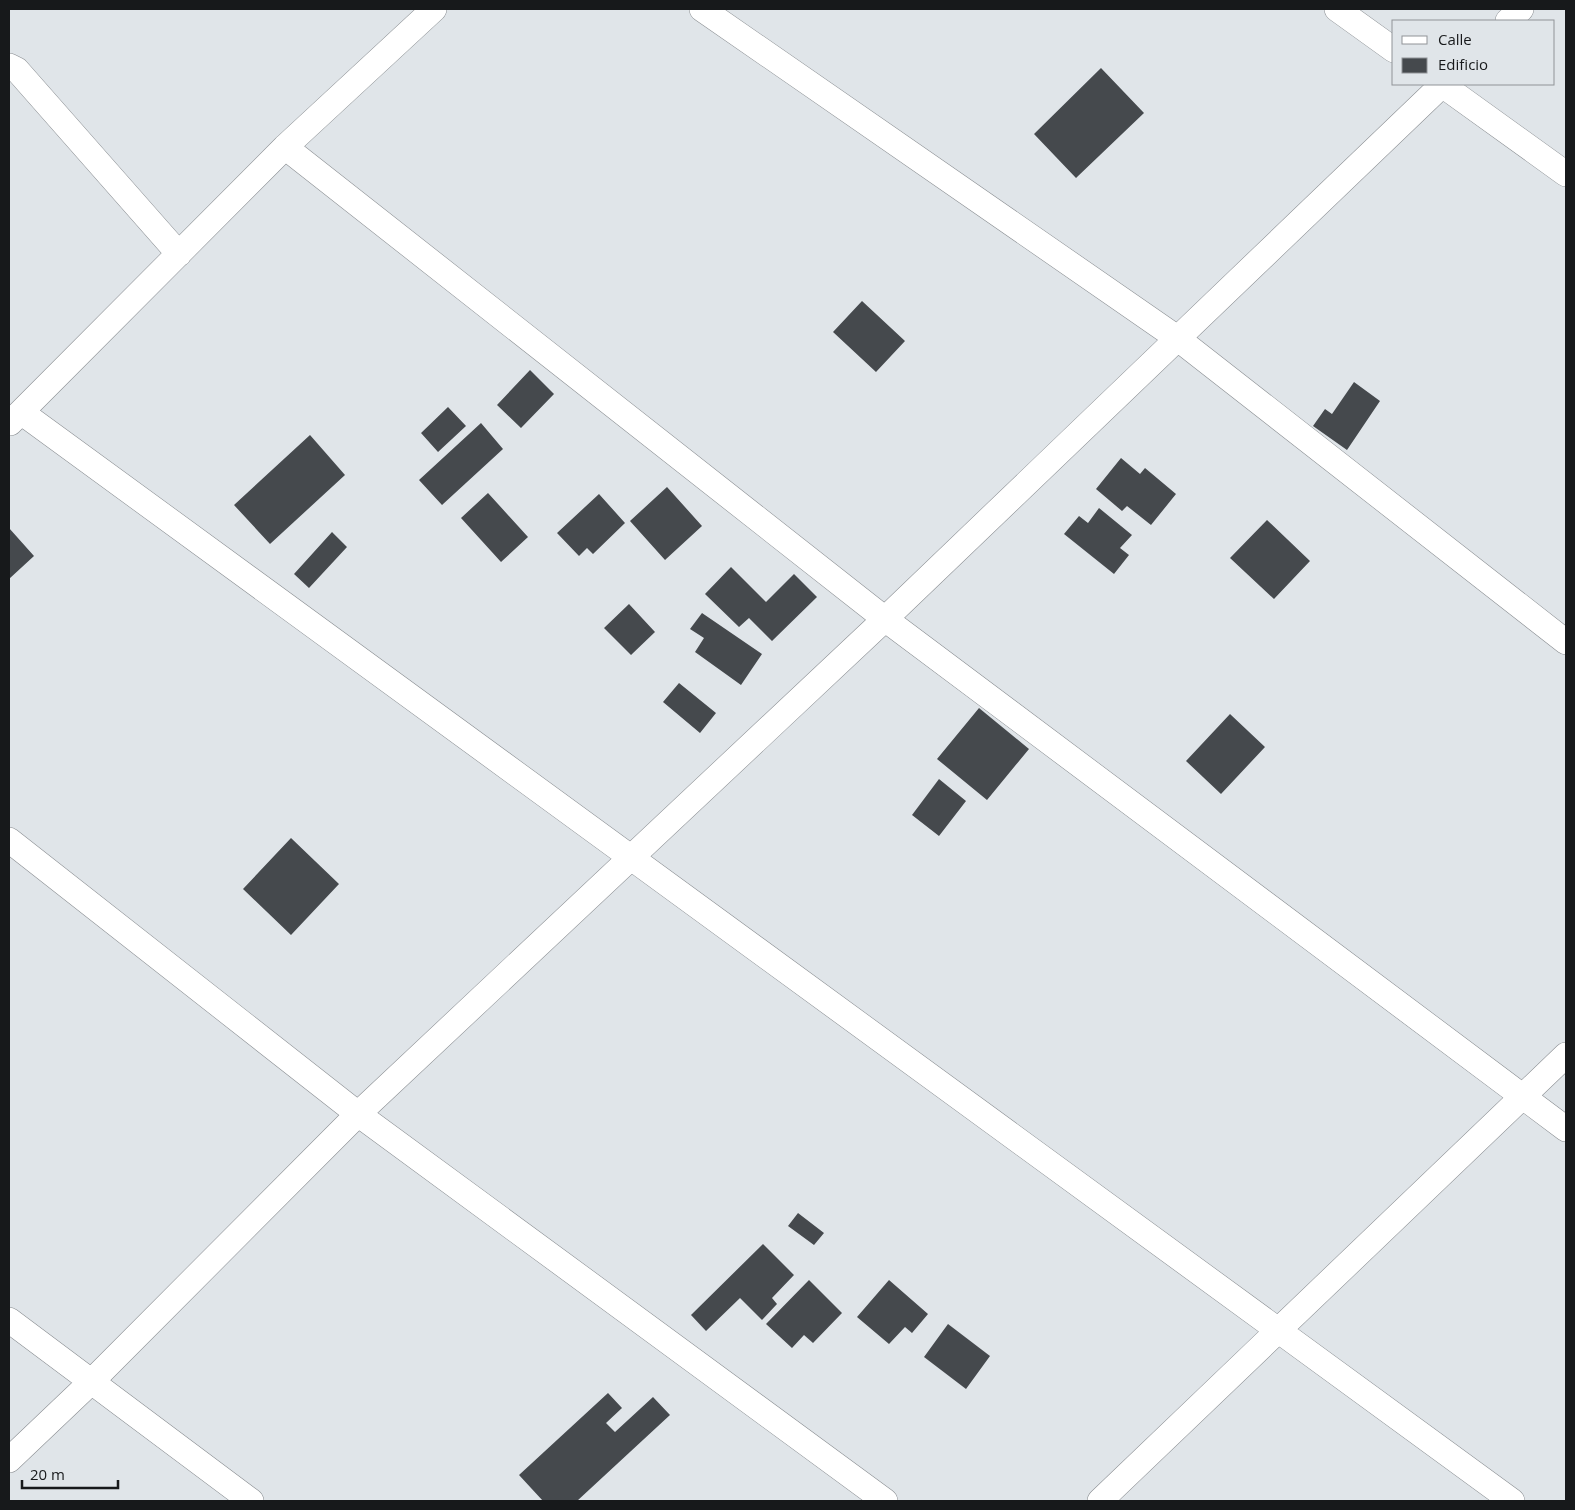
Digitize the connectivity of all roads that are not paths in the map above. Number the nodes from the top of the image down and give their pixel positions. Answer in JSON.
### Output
{"nodes":[{"id":1,"x":434,"y":9,"type":"edge"},
{"id":2,"x":702,"y":9,"type":"edge"},
{"id":3,"x":1337,"y":9,"type":"edge"},
{"id":4,"x":1521,"y":9,"type":"edge"},
{"id":5,"x":1509,"y":20,"type":"edge"},
{"id":6,"x":1392,"y":49,"type":"edge"},
{"id":7,"x":9,"y":66,"type":"edge"},
{"id":8,"x":1441,"y":85,"type":"edge"},
{"id":9,"x":1443,"y":85,"type":"edge"},
{"id":10,"x":285,"y":147,"type":"junction"},
{"id":11,"x":1566,"y":174,"type":"edge"},
{"id":12,"x":179,"y":254,"type":"junction"},
{"id":13,"x":1177,"y":338,"type":"junction"},
{"id":14,"x":15,"y":418,"type":"edge"},
{"id":15,"x":885,"y":619,"type":"junction"},
{"id":16,"x":1566,"y":642,"type":"edge"},
{"id":17,"x":9,"y":840,"type":"edge"},
{"id":18,"x":631,"y":858,"type":"junction"},
{"id":19,"x":1566,"y":1055,"type":"edge"},
{"id":20,"x":1523,"y":1096,"type":"junction"},
{"id":21,"x":358,"y":1114,"type":"junction"},
{"id":22,"x":1566,"y":1129,"type":"edge"},
{"id":23,"x":9,"y":1320,"type":"edge"},
{"id":24,"x":1278,"y":1331,"type":"junction"},
{"id":25,"x":90,"y":1382,"type":"junction"},
{"id":26,"x":9,"y":1460,"type":"edge"},
{"id":27,"x":251,"y":1501,"type":"edge"},
{"id":28,"x":885,"y":1501,"type":"edge"},
{"id":29,"x":1100,"y":1501,"type":"edge"},
{"id":30,"x":1512,"y":1501,"type":"edge"}],
"edges":[{"from":1,"to":10,"type":"street"},
{"from":2,"to":13,"type":"street"},
{"from":3,"to":6,"type":"street"},
{"from":4,"to":5,"type":"street"},
{"from":7,"to":12,"type":"street"},
{"from":8,"to":13,"type":"street"},
{"from":9,"to":11,"type":"street"},
{"from":10,"to":12,"type":"street"},
{"from":10,"to":15,"type":"street"},
{"from":12,"to":14,"type":"street"},
{"from":13,"to":15,"type":"street"},
{"from":13,"to":16,"type":"street"},
{"from":14,"to":18,"type":"street"},
{"from":15,"to":18,"type":"street"},
{"from":15,"to":20,"type":"street"},
{"from":17,"to":21,"type":"street"},
{"from":18,"to":21,"type":"street"},
{"from":18,"to":24,"type":"street"},
{"from":19,"to":20,"type":"street"},
{"from":20,"to":22,"type":"street"},
{"from":20,"to":24,"type":"street"},
{"from":21,"to":25,"type":"street"},
{"from":21,"to":28,"type":"street"},
{"from":23,"to":25,"type":"street"},
{"from":24,"to":29,"type":"street"},
{"from":24,"to":30,"type":"street"},
{"from":25,"to":26,"type":"street"},
{"from":25,"to":27,"type":"street"}]}
